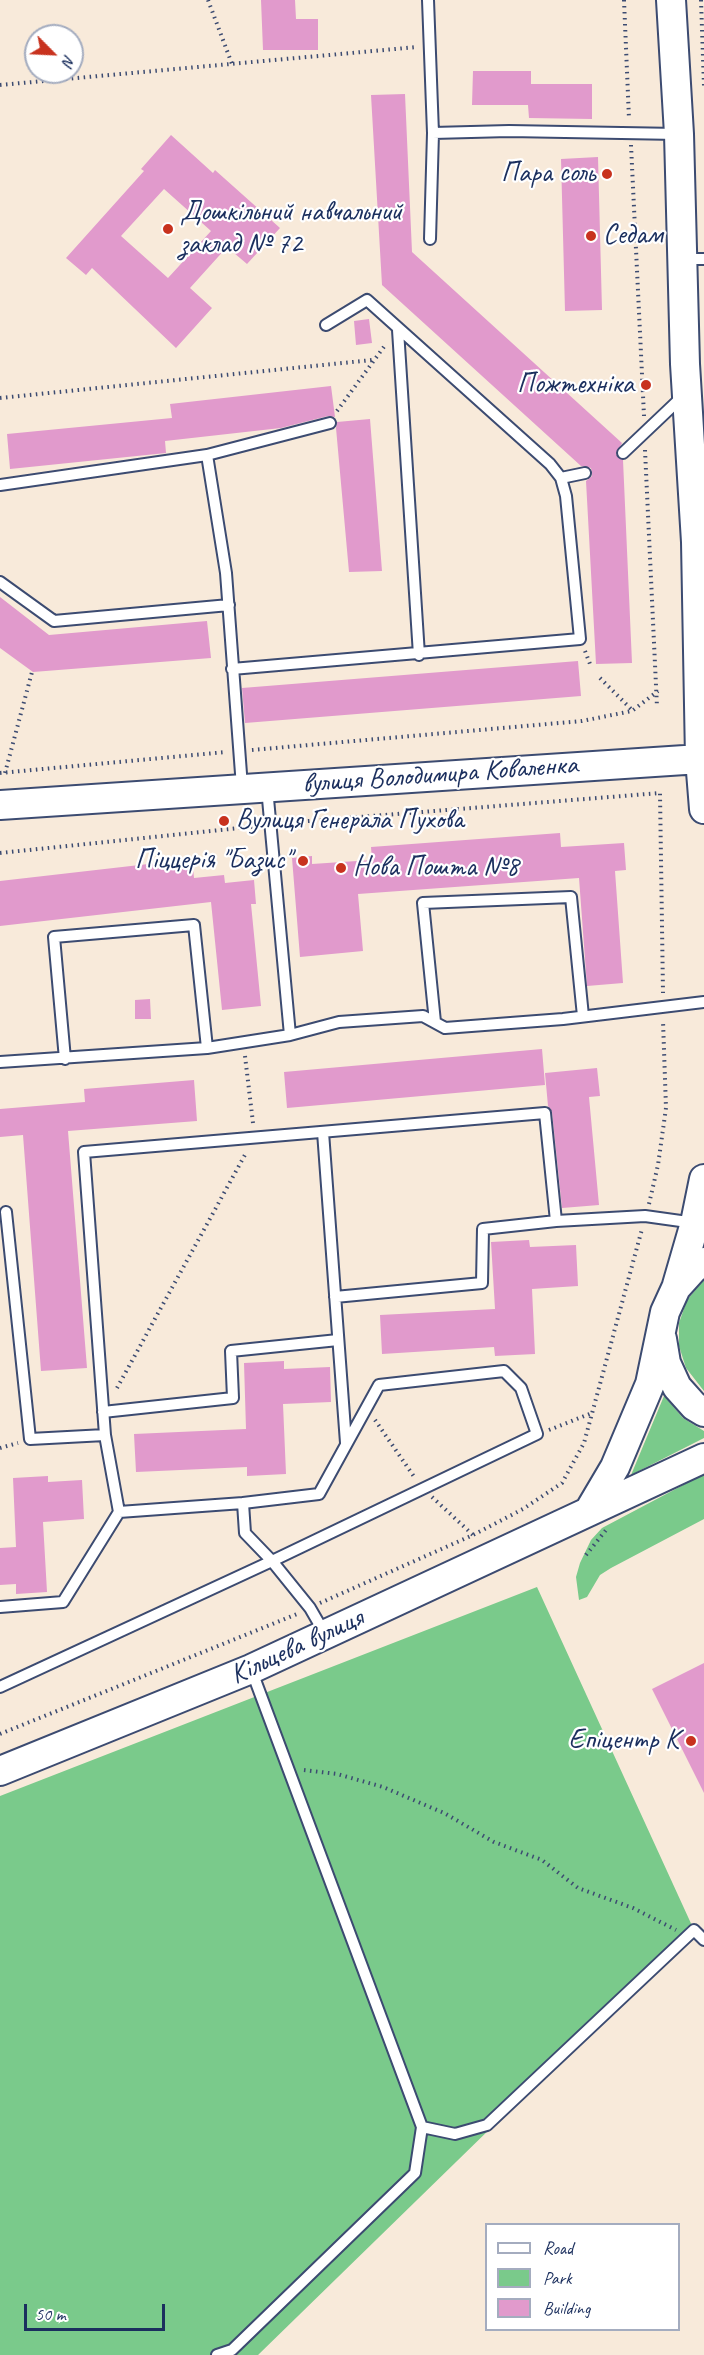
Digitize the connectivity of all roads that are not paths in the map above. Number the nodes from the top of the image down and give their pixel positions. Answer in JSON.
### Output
{"nodes":[{"id":1,"x":428,"y":0,"type":"edge"},
{"id":2,"x":671,"y":0,"type":"edge"},
{"id":3,"x":433,"y":133,"type":"junction"},
{"id":4,"x":679,"y":134,"type":"junction"},
{"id":5,"x":430,"y":239,"type":"dead end"},
{"id":6,"x":693,"y":259,"type":"edge"},
{"id":7,"x":326,"y":325,"type":"dead end"},
{"id":8,"x":398,"y":330,"type":"junction"},
{"id":9,"x":686,"y":393,"type":"junction"},
{"id":10,"x":332,"y":419,"type":"road end"},
{"id":11,"x":623,"y":453,"type":"dead end"},
{"id":12,"x":207,"y":455,"type":"junction"},
{"id":13,"x":585,"y":473,"type":"dead end"},
{"id":14,"x":561,"y":478,"type":"junction"},
{"id":15,"x":0,"y":485,"type":"edge"},
{"id":16,"x":0,"y":582,"type":"edge"},
{"id":17,"x":229,"y":605,"type":"junction"},
{"id":18,"x":419,"y":655,"type":"junction"},
{"id":19,"x":232,"y":669,"type":"junction"},
{"id":20,"x":700,"y":759,"type":"junction"},
{"id":21,"x":255,"y":789,"type":"junction"},
{"id":22,"x":0,"y":805,"type":"edge"},
{"id":23,"x":704,"y":809,"type":"edge"},
{"id":24,"x":704,"y":1002,"type":"edge"},
{"id":25,"x":583,"y":1017,"type":"junction"},
{"id":26,"x":435,"y":1022,"type":"junction"},
{"id":27,"x":290,"y":1035,"type":"junction"},
{"id":28,"x":207,"y":1048,"type":"junction"},
{"id":29,"x":65,"y":1059,"type":"junction"},
{"id":30,"x":0,"y":1062,"type":"edge"},
{"id":31,"x":323,"y":1132,"type":"junction"},
{"id":32,"x":704,"y":1179,"type":"edge"},
{"id":33,"x":6,"y":1212,"type":"dead end"},
{"id":34,"x":556,"y":1221,"type":"junction"},
{"id":35,"x":695,"y":1223,"type":"junction"},
{"id":36,"x":704,"y":1262,"type":"edge"},
{"id":37,"x":676,"y":1288,"type":"junction"},
{"id":38,"x":335,"y":1297,"type":"junction"},
{"id":39,"x":662,"y":1337,"type":"junction"},
{"id":40,"x":338,"y":1340,"type":"junction"},
{"id":41,"x":103,"y":1412,"type":"junction"},
{"id":42,"x":704,"y":1412,"type":"edge"},
{"id":43,"x":105,"y":1435,"type":"junction"},
{"id":44,"x":346,"y":1444,"type":"junction"},
{"id":45,"x":704,"y":1458,"type":"edge"},
{"id":46,"x":243,"y":1503,"type":"junction"},
{"id":47,"x":589,"y":1511,"type":"junction"},
{"id":48,"x":118,"y":1512,"type":"junction"},
{"id":49,"x":272,"y":1561,"type":"junction"},
{"id":50,"x":0,"y":1608,"type":"edge"},
{"id":51,"x":325,"y":1634,"type":"junction"},
{"id":52,"x":251,"y":1669,"type":"junction"},
{"id":53,"x":0,"y":1688,"type":"edge"},
{"id":54,"x":2,"y":1766,"type":"edge"},
{"id":55,"x":704,"y":1940,"type":"edge"},
{"id":56,"x":422,"y":2127,"type":"junction"},
{"id":57,"x":217,"y":2355,"type":"edge"}],
"edges":[{"from":1,"to":3,"type":"lane"},
{"from":2,"to":4,"type":"main road"},
{"from":3,"to":4,"type":"lane"},
{"from":3,"to":5,"type":"lane"},
{"from":4,"to":6,"type":"main road"},
{"from":6,"to":9,"type":"main road"},
{"from":7,"to":8,"type":"lane"},
{"from":8,"to":14,"type":"lane"},
{"from":8,"to":18,"type":"lane"},
{"from":9,"to":11,"type":"lane"},
{"from":9,"to":20,"type":"main road"},
{"from":10,"to":12,"type":"lane"},
{"from":12,"to":15,"type":"lane"},
{"from":12,"to":17,"type":"lane"},
{"from":13,"to":14,"type":"lane"},
{"from":14,"to":18,"type":"lane"},
{"from":16,"to":17,"type":"lane"},
{"from":17,"to":19,"type":"lane"},
{"from":18,"to":19,"type":"lane"},
{"from":19,"to":21,"type":"lane"},
{"from":20,"to":21,"type":"main road","name":"вулиця Володимира Коваленка"},
{"from":20,"to":23,"type":"main road"},
{"from":21,"to":22,"type":"main road","name":"вулиця Володимира Коваленка"},
{"from":21,"to":27,"type":"lane"},
{"from":24,"to":25,"type":"lane"},
{"from":25,"to":26,"type":"lane"},
{"from":25,"to":26,"type":"lane"},
{"from":26,"to":27,"type":"lane"},
{"from":27,"to":28,"type":"lane"},
{"from":28,"to":29,"type":"lane"},
{"from":28,"to":29,"type":"lane"},
{"from":29,"to":30,"type":"lane"},
{"from":31,"to":34,"type":"lane"},
{"from":31,"to":38,"type":"lane"},
{"from":31,"to":41,"type":"lane"},
{"from":32,"to":35,"type":"main road"},
{"from":33,"to":43,"type":"lane"},
{"from":34,"to":35,"type":"lane"},
{"from":34,"to":38,"type":"lane"},
{"from":35,"to":37,"type":"main road"},
{"from":36,"to":37,"type":"main road"},
{"from":37,"to":39,"type":"main road"},
{"from":38,"to":40,"type":"lane"},
{"from":39,"to":42,"type":"main road"},
{"from":39,"to":47,"type":"main road"},
{"from":40,"to":41,"type":"lane"},
{"from":40,"to":44,"type":"lane"},
{"from":41,"to":43,"type":"lane"},
{"from":43,"to":48,"type":"lane"},
{"from":44,"to":46,"type":"lane"},
{"from":44,"to":49,"type":"lane"},
{"from":45,"to":47,"type":"main road","name":"Кільцева вулиця"},
{"from":46,"to":48,"type":"lane"},
{"from":46,"to":49,"type":"lane"},
{"from":47,"to":51,"type":"main road","name":"Кільцева вулиця"},
{"from":48,"to":50,"type":"lane"},
{"from":49,"to":51,"type":"lane"},
{"from":49,"to":53,"type":"lane"},
{"from":51,"to":52,"type":"main road","name":"Кільцева вулиця"},
{"from":52,"to":54,"type":"main road","name":"Кільцева вулиця"},
{"from":52,"to":56,"type":"lane"},
{"from":55,"to":56,"type":"lane"},
{"from":56,"to":57,"type":"lane"}]}
